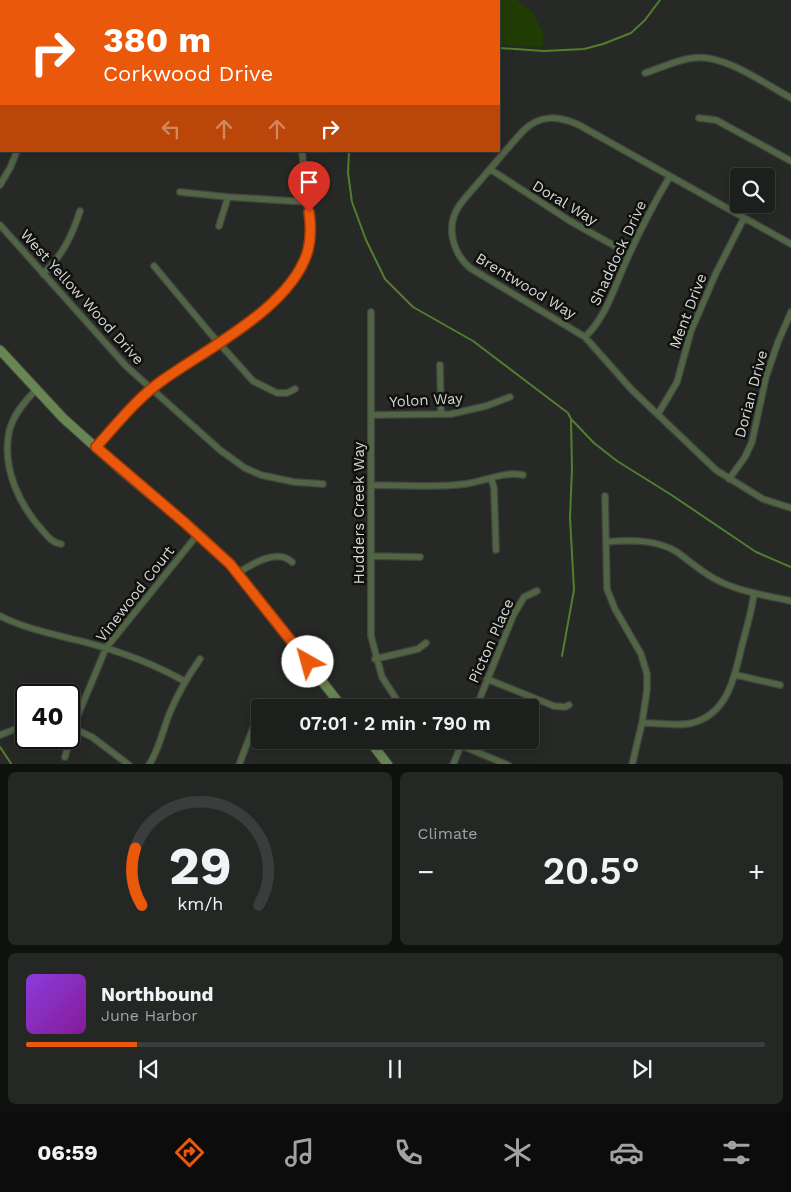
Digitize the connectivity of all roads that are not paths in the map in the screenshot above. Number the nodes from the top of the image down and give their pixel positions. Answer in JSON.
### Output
{"nodes":[{"id":1,"x":645,"y":73,"type":"dead end"},
{"id":2,"x":791,"y":98,"type":"edge"},
{"id":3,"x":699,"y":118,"type":"dead end"},
{"id":4,"x":17,"y":152,"type":"edge"},
{"id":5,"x":302,"y":152,"type":"edge"},
{"id":6,"x":791,"y":161,"type":"edge"},
{"id":7,"x":490,"y":169,"type":"junction"},
{"id":8,"x":670,"y":176,"type":"junction"},
{"id":9,"x":0,"y":185,"type":"edge"},
{"id":10,"x":180,"y":192,"type":"dead end"},
{"id":11,"x":228,"y":198,"type":"junction"},
{"id":12,"x":308,"y":202,"type":"junction"},
{"id":13,"x":80,"y":211,"type":"dead end"},
{"id":14,"x":744,"y":218,"type":"junction"},
{"id":15,"x":0,"y":225,"type":"edge"},
{"id":16,"x":219,"y":226,"type":"dead end"},
{"id":17,"x":791,"y":244,"type":"edge"},
{"id":18,"x":629,"y":254,"type":"junction"},
{"id":19,"x":154,"y":266,"type":"dead end"},
{"id":20,"x":43,"y":274,"type":"junction"},
{"id":21,"x":371,"y":312,"type":"dead end"},
{"id":22,"x":791,"y":312,"type":"edge"},
{"id":23,"x":585,"y":337,"type":"junction"},
{"id":24,"x":220,"y":344,"type":"junction"},
{"id":25,"x":0,"y":350,"type":"edge"},
{"id":26,"x":440,"y":365,"type":"dead end"},
{"id":27,"x":294,"y":389,"type":"dead end"},
{"id":28,"x":36,"y":390,"type":"junction"},
{"id":29,"x":151,"y":390,"type":"junction"},
{"id":30,"x":510,"y":397,"type":"dead end"},
{"id":31,"x":441,"y":414,"type":"junction"},
{"id":32,"x":658,"y":414,"type":"junction"},
{"id":33,"x":371,"y":415,"type":"junction"},
{"id":34,"x":96,"y":447,"type":"junction"},
{"id":35,"x":523,"y":476,"type":"dead end"},
{"id":36,"x":491,"y":478,"type":"junction"},
{"id":37,"x":729,"y":479,"type":"junction"},
{"id":38,"x":323,"y":484,"type":"dead end"},
{"id":39,"x":371,"y":485,"type":"junction"},
{"id":40,"x":605,"y":496,"type":"dead end"},
{"id":41,"x":791,"y":508,"type":"edge"},
{"id":42,"x":198,"y":534,"type":"junction"},
{"id":43,"x":606,"y":542,"type":"junction"},
{"id":44,"x":61,"y":544,"type":"dead end"},
{"id":45,"x":496,"y":550,"type":"dead end"},
{"id":46,"x":371,"y":556,"type":"junction"},
{"id":47,"x":420,"y":556,"type":"dead end"},
{"id":48,"x":292,"y":562,"type":"dead end"},
{"id":49,"x":238,"y":573,"type":"junction"},
{"id":50,"x":537,"y":591,"type":"dead end"},
{"id":51,"x":754,"y":592,"type":"junction"},
{"id":52,"x":791,"y":602,"type":"edge"},
{"id":53,"x":0,"y":616,"type":"edge"},
{"id":54,"x":426,"y":643,"type":"dead end"},
{"id":55,"x":106,"y":648,"type":"junction"},
{"id":56,"x":200,"y":659,"type":"dead end"},
{"id":57,"x":376,"y":659,"type":"junction"},
{"id":58,"x":736,"y":675,"type":"junction"},
{"id":59,"x":487,"y":679,"type":"junction"},
{"id":60,"x":184,"y":681,"type":"junction"},
{"id":61,"x":780,"y":685,"type":"dead end"},
{"id":62,"x":337,"y":699,"type":"edge"},
{"id":63,"x":396,"y":699,"type":"edge"},
{"id":64,"x":479,"y":699,"type":"edge"},
{"id":65,"x":569,"y":705,"type":"dead end"},
{"id":66,"x":80,"y":707,"type":"edge"},
{"id":67,"x":642,"y":723,"type":"junction"},
{"id":68,"x":15,"y":730,"type":"edge"},
{"id":69,"x":80,"y":732,"type":"edge"},
{"id":70,"x":251,"y":733,"type":"edge"},
{"id":71,"x":0,"y":735,"type":"edge"},
{"id":72,"x":67,"y":749,"type":"edge"},
{"id":73,"x":376,"y":749,"type":"edge"},
{"id":74,"x":459,"y":749,"type":"edge"},
{"id":75,"x":475,"y":749,"type":"edge"},
{"id":76,"x":65,"y":757,"type":"dead end"},
{"id":77,"x":129,"y":764,"type":"edge"},
{"id":78,"x":148,"y":764,"type":"edge"},
{"id":79,"x":239,"y":764,"type":"edge"},
{"id":80,"x":388,"y":764,"type":"edge"},
{"id":81,"x":453,"y":764,"type":"edge"},
{"id":82,"x":508,"y":764,"type":"edge"},
{"id":83,"x":632,"y":764,"type":"edge"}],
"edges":[{"from":1,"to":2,"type":"street"},
{"from":3,"to":6,"type":"street"},
{"from":4,"to":9,"type":"street"},
{"from":5,"to":12,"type":"street"},
{"from":7,"to":8,"type":"street","name":"Brentwood Way"},
{"from":7,"to":18,"type":"street","name":"Doral Way"},
{"from":7,"to":23,"type":"street","name":"Brentwood Way"},
{"from":8,"to":14,"type":"street","name":"Brentwood Way"},
{"from":8,"to":18,"type":"street","name":"Shaddock Drive"},
{"from":10,"to":11,"type":"street"},
{"from":11,"to":12,"type":"street"},
{"from":11,"to":16,"type":"street"},
{"from":12,"to":24,"type":"street"},
{"from":13,"to":20,"type":"street"},
{"from":14,"to":17,"type":"street","name":"Brentwood Way"},
{"from":14,"to":32,"type":"street","name":"Ment Drive"},
{"from":15,"to":20,"type":"street","name":"West Yellow Wood Drive"},
{"from":18,"to":23,"type":"street","name":"Shaddock Drive"},
{"from":19,"to":24,"type":"street"},
{"from":20,"to":29,"type":"street","name":"West Yellow Wood Drive"},
{"from":21,"to":33,"type":"street","name":"Hudders Creek Way"},
{"from":22,"to":37,"type":"street","name":"Dorian Drive"},
{"from":23,"to":32,"type":"street","name":"Brentwood Way"},
{"from":24,"to":27,"type":"street"},
{"from":24,"to":29,"type":"street"},
{"from":25,"to":28,"type":"street"},
{"from":26,"to":31,"type":"street"},
{"from":28,"to":34,"type":"street"},
{"from":28,"to":44,"type":"street"},
{"from":29,"to":34,"type":"street"},
{"from":29,"to":38,"type":"street","name":"West Yellow Wood Drive"},
{"from":30,"to":31,"type":"street","name":"Yolon Way"},
{"from":31,"to":33,"type":"street","name":"Yolon Way"},
{"from":32,"to":37,"type":"street","name":"Brentwood Way"},
{"from":33,"to":39,"type":"street","name":"Hudders Creek Way"},
{"from":34,"to":42,"type":"street"},
{"from":35,"to":36,"type":"street"},
{"from":36,"to":39,"type":"street"},
{"from":36,"to":45,"type":"street"},
{"from":37,"to":41,"type":"street","name":"Brentwood Way"},
{"from":39,"to":46,"type":"street","name":"Hudders Creek Way"},
{"from":40,"to":43,"type":"street"},
{"from":42,"to":49,"type":"street"},
{"from":42,"to":55,"type":"street","name":"Vinewood Court"},
{"from":43,"to":51,"type":"street"},
{"from":43,"to":67,"type":"street"},
{"from":46,"to":47,"type":"street"},
{"from":46,"to":57,"type":"street","name":"Hudders Creek Way"},
{"from":48,"to":49,"type":"street"},
{"from":49,"to":62,"type":"street"},
{"from":50,"to":59,"type":"street","name":"Picton Place"},
{"from":51,"to":52,"type":"street"},
{"from":51,"to":58,"type":"street"},
{"from":53,"to":55,"type":"street"},
{"from":54,"to":57,"type":"street"},
{"from":55,"to":60,"type":"street"},
{"from":55,"to":66,"type":"street","name":"Vinewood Court"},
{"from":56,"to":60,"type":"street"},
{"from":57,"to":63,"type":"street","name":"Hudders Creek Way"},
{"from":58,"to":61,"type":"street"},
{"from":58,"to":67,"type":"street"},
{"from":59,"to":64,"type":"street","name":"Picton Place"},
{"from":59,"to":65,"type":"street"},
{"from":60,"to":78,"type":"street"},
{"from":67,"to":83,"type":"street"},
{"from":68,"to":71,"type":"street"},
{"from":69,"to":77,"type":"street"},
{"from":70,"to":79,"type":"street"},
{"from":72,"to":76,"type":"street","name":"Vinewood Court"},
{"from":73,"to":80,"type":"street"},
{"from":74,"to":81,"type":"street"},
{"from":75,"to":82,"type":"street"}]}
